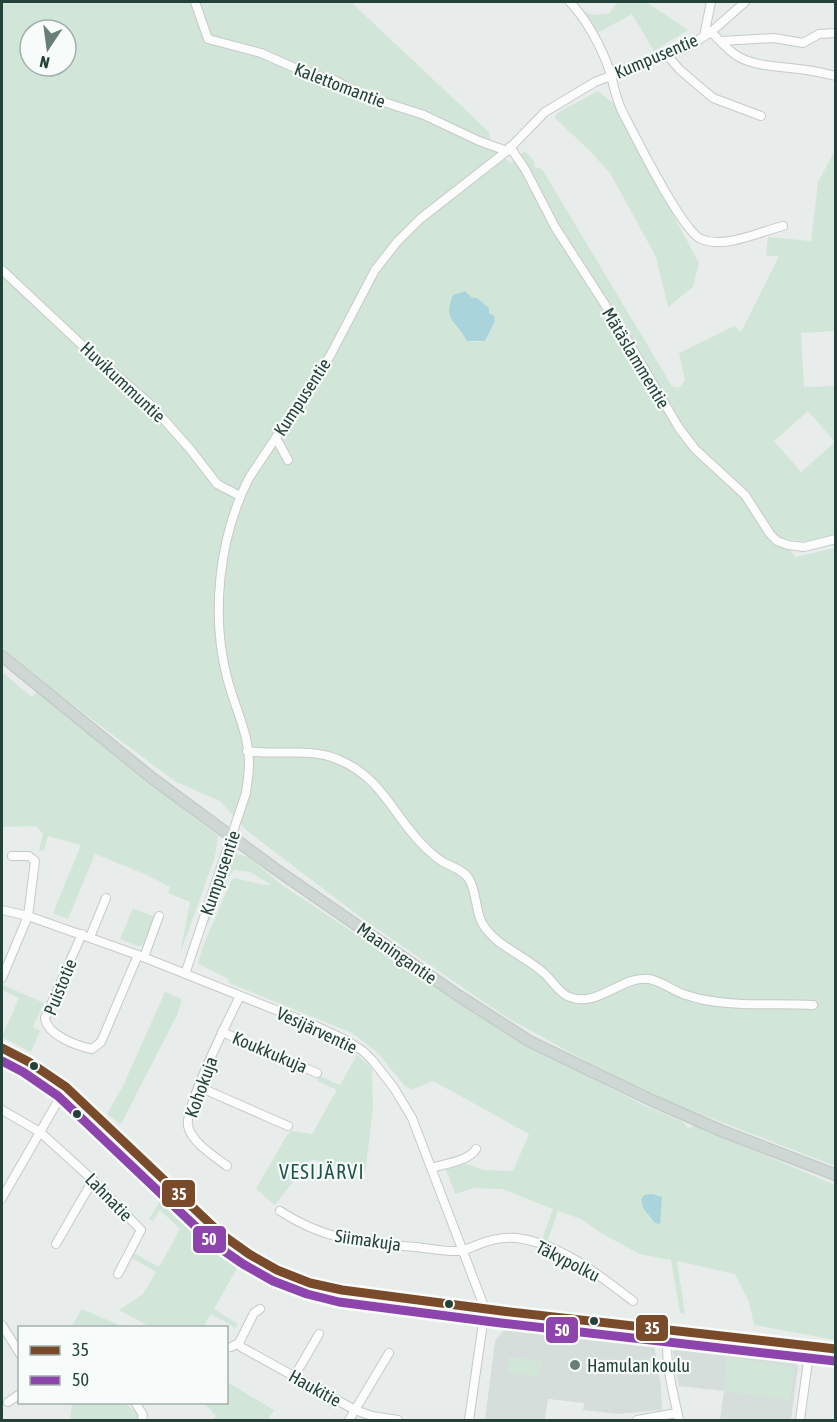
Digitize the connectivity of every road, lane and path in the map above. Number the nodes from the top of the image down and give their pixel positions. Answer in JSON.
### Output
{"nodes":[{"id":1,"x":195,"y":2,"type":"edge"},
{"id":2,"x":570,"y":2,"type":"edge"},
{"id":3,"x":711,"y":2,"type":"edge"},
{"id":4,"x":745,"y":2,"type":"edge"},
{"id":5,"x":836,"y":33,"type":"edge"},
{"id":6,"x":708,"y":34,"type":"junction"},
{"id":7,"x":722,"y":41,"type":"junction"},
{"id":8,"x":667,"y":55,"type":"junction"},
{"id":9,"x":611,"y":75,"type":"junction"},
{"id":10,"x":836,"y":76,"type":"edge"},
{"id":11,"x":762,"y":116,"type":"dead end"},
{"id":12,"x":509,"y":149,"type":"junction"},
{"id":13,"x":783,"y":226,"type":"dead end"},
{"id":14,"x":2,"y":270,"type":"edge"},
{"id":15,"x":276,"y":438,"type":"junction"},
{"id":16,"x":288,"y":460,"type":"dead end"},
{"id":17,"x":240,"y":496,"type":"junction"},
{"id":18,"x":836,"y":539,"type":"edge"},
{"id":19,"x":2,"y":656,"type":"edge"},
{"id":20,"x":247,"y":751,"type":"junction"},
{"id":21,"x":232,"y":836,"type":"junction"},
{"id":22,"x":12,"y":856,"type":"dead end"},
{"id":23,"x":106,"y":898,"type":"dead end"},
{"id":24,"x":2,"y":910,"type":"edge"},
{"id":25,"x":28,"y":916,"type":"junction"},
{"id":26,"x":159,"y":916,"type":"dead end"},
{"id":27,"x":86,"y":936,"type":"junction"},
{"id":28,"x":141,"y":956,"type":"junction"},
{"id":29,"x":185,"y":974,"type":"junction"},
{"id":30,"x":2,"y":978,"type":"edge"},
{"id":31,"x":240,"y":996,"type":"junction"},
{"id":32,"x":813,"y":1005,"type":"dead end"},
{"id":33,"x":222,"y":1032,"type":"junction"},
{"id":34,"x":2,"y":1048,"type":"edge"},
{"id":35,"x":317,"y":1073,"type":"dead end"},
{"id":36,"x":66,"y":1087,"type":"junction"},
{"id":37,"x":199,"y":1087,"type":"junction"},
{"id":38,"x":2,"y":1110,"type":"edge"},
{"id":39,"x":288,"y":1126,"type":"dead end"},
{"id":40,"x":40,"y":1132,"type":"junction"},
{"id":41,"x":476,"y":1149,"type":"dead end"},
{"id":42,"x":227,"y":1166,"type":"dead end"},
{"id":43,"x":431,"y":1168,"type":"junction"},
{"id":44,"x":836,"y":1175,"type":"edge"},
{"id":45,"x":93,"y":1180,"type":"junction"},
{"id":46,"x":2,"y":1198,"type":"edge"},
{"id":47,"x":280,"y":1211,"type":"dead end"},
{"id":48,"x":56,"y":1244,"type":"dead end"},
{"id":49,"x":463,"y":1251,"type":"junction"},
{"id":50,"x":118,"y":1274,"type":"dead end"},
{"id":51,"x":633,"y":1300,"type":"dead end"},
{"id":52,"x":260,"y":1309,"type":"dead end"},
{"id":53,"x":485,"y":1309,"type":"junction"},
{"id":54,"x":2,"y":1325,"type":"edge"},
{"id":55,"x":668,"y":1331,"type":"junction"},
{"id":56,"x":320,"y":1334,"type":"dead end"},
{"id":57,"x":810,"y":1347,"type":"junction"},
{"id":58,"x":836,"y":1349,"type":"edge"},
{"id":59,"x":18,"y":1351,"type":"edge"},
{"id":60,"x":389,"y":1353,"type":"dead end"},
{"id":61,"x":294,"y":1377,"type":"junction"},
{"id":62,"x":18,"y":1395,"type":"edge"},
{"id":63,"x":8,"y":1402,"type":"dead end"},
{"id":64,"x":136,"y":1404,"type":"edge"},
{"id":65,"x":355,"y":1410,"type":"junction"},
{"id":66,"x":678,"y":1417,"type":"edge"},
{"id":67,"x":142,"y":1420,"type":"edge"},
{"id":68,"x":349,"y":1420,"type":"edge"},
{"id":69,"x":398,"y":1420,"type":"edge"},
{"id":70,"x":469,"y":1420,"type":"edge"},
{"id":71,"x":637,"y":1420,"type":"edge"},
{"id":72,"x":800,"y":1420,"type":"edge"}],
"edges":[{"from":1,"to":12,"type":"street","name":"Kalettomantie"},
{"from":2,"to":9,"type":"street"},
{"from":3,"to":6,"type":"street"},
{"from":4,"to":6,"type":"street","name":"Kumpusentie"},
{"from":5,"to":7,"type":"street"},
{"from":6,"to":7,"type":"street"},
{"from":6,"to":8,"type":"street","name":"Kumpusentie"},
{"from":7,"to":10,"type":"street"},
{"from":8,"to":9,"type":"street","name":"Kumpusentie"},
{"from":8,"to":11,"type":"street"},
{"from":9,"to":12,"type":"street","name":"Kumpusentie"},
{"from":9,"to":13,"type":"street"},
{"from":12,"to":15,"type":"street","name":"Kumpusentie"},
{"from":12,"to":18,"type":"street","name":"Mätäslammentie"},
{"from":14,"to":17,"type":"street","name":"Huvikummuntie"},
{"from":15,"to":16,"type":"street"},
{"from":15,"to":17,"type":"street","name":"Kumpusentie"},
{"from":17,"to":20,"type":"street","name":"Kumpusentie"},
{"from":19,"to":21,"type":"main road","name":"Maaningantie"},
{"from":20,"to":21,"type":"street","name":"Kumpusentie"},
{"from":20,"to":32,"type":"street"},
{"from":21,"to":29,"type":"street","name":"Kumpusentie"},
{"from":21,"to":44,"type":"main road","name":"Maaningantie"},
{"from":22,"to":25,"type":"street"},
{"from":23,"to":27,"type":"street"},
{"from":24,"to":25,"type":"street","name":"Vesijärventie"},
{"from":25,"to":27,"type":"street","name":"Vesijärventie"},
{"from":25,"to":30,"type":"street"},
{"from":26,"to":28,"type":"street"},
{"from":27,"to":28,"type":"street","name":"Vesijärventie"},
{"from":27,"to":28,"type":"street","name":"Puistotie"},
{"from":28,"to":29,"type":"street","name":"Vesijärventie"},
{"from":29,"to":31,"type":"street","name":"Vesijärventie"},
{"from":31,"to":33,"type":"street","name":"Kohokuja"},
{"from":31,"to":43,"type":"street","name":"Vesijärventie"},
{"from":33,"to":35,"type":"street","name":"Koukkukuja"},
{"from":33,"to":37,"type":"street","name":"Kohokuja"},
{"from":34,"to":36,"type":"street"},
{"from":36,"to":40,"type":"street"},
{"from":36,"to":53,"type":"street"},
{"from":37,"to":39,"type":"street"},
{"from":37,"to":42,"type":"street","name":"Kohokuja"},
{"from":38,"to":40,"type":"street","name":"Lahnatie"},
{"from":40,"to":45,"type":"street","name":"Lahnatie"},
{"from":40,"to":46,"type":"street"},
{"from":41,"to":43,"type":"street"},
{"from":43,"to":49,"type":"street","name":"Vesijärventie"},
{"from":45,"to":48,"type":"street"},
{"from":45,"to":50,"type":"street","name":"Lahnatie"},
{"from":47,"to":49,"type":"street","name":"Siimakuja"},
{"from":49,"to":51,"type":"street","name":"Täkypolku"},
{"from":49,"to":53,"type":"street","name":"Vesijärventie"},
{"from":52,"to":61,"type":"street","name":"Haukitie"},
{"from":53,"to":55,"type":"street"},
{"from":53,"to":70,"type":"street"},
{"from":54,"to":59,"type":"street"},
{"from":55,"to":57,"type":"street"},
{"from":55,"to":66,"type":"street"},
{"from":56,"to":61,"type":"street"},
{"from":57,"to":58,"type":"street"},
{"from":57,"to":72,"type":"street"},
{"from":60,"to":65,"type":"street"},
{"from":61,"to":65,"type":"street","name":"Haukitie"},
{"from":62,"to":63,"type":"street"},
{"from":64,"to":67,"type":"street"},
{"from":65,"to":68,"type":"street"},
{"from":65,"to":69,"type":"street","name":"Haukitie"},
{"from":66,"to":71,"type":"street"}]}
